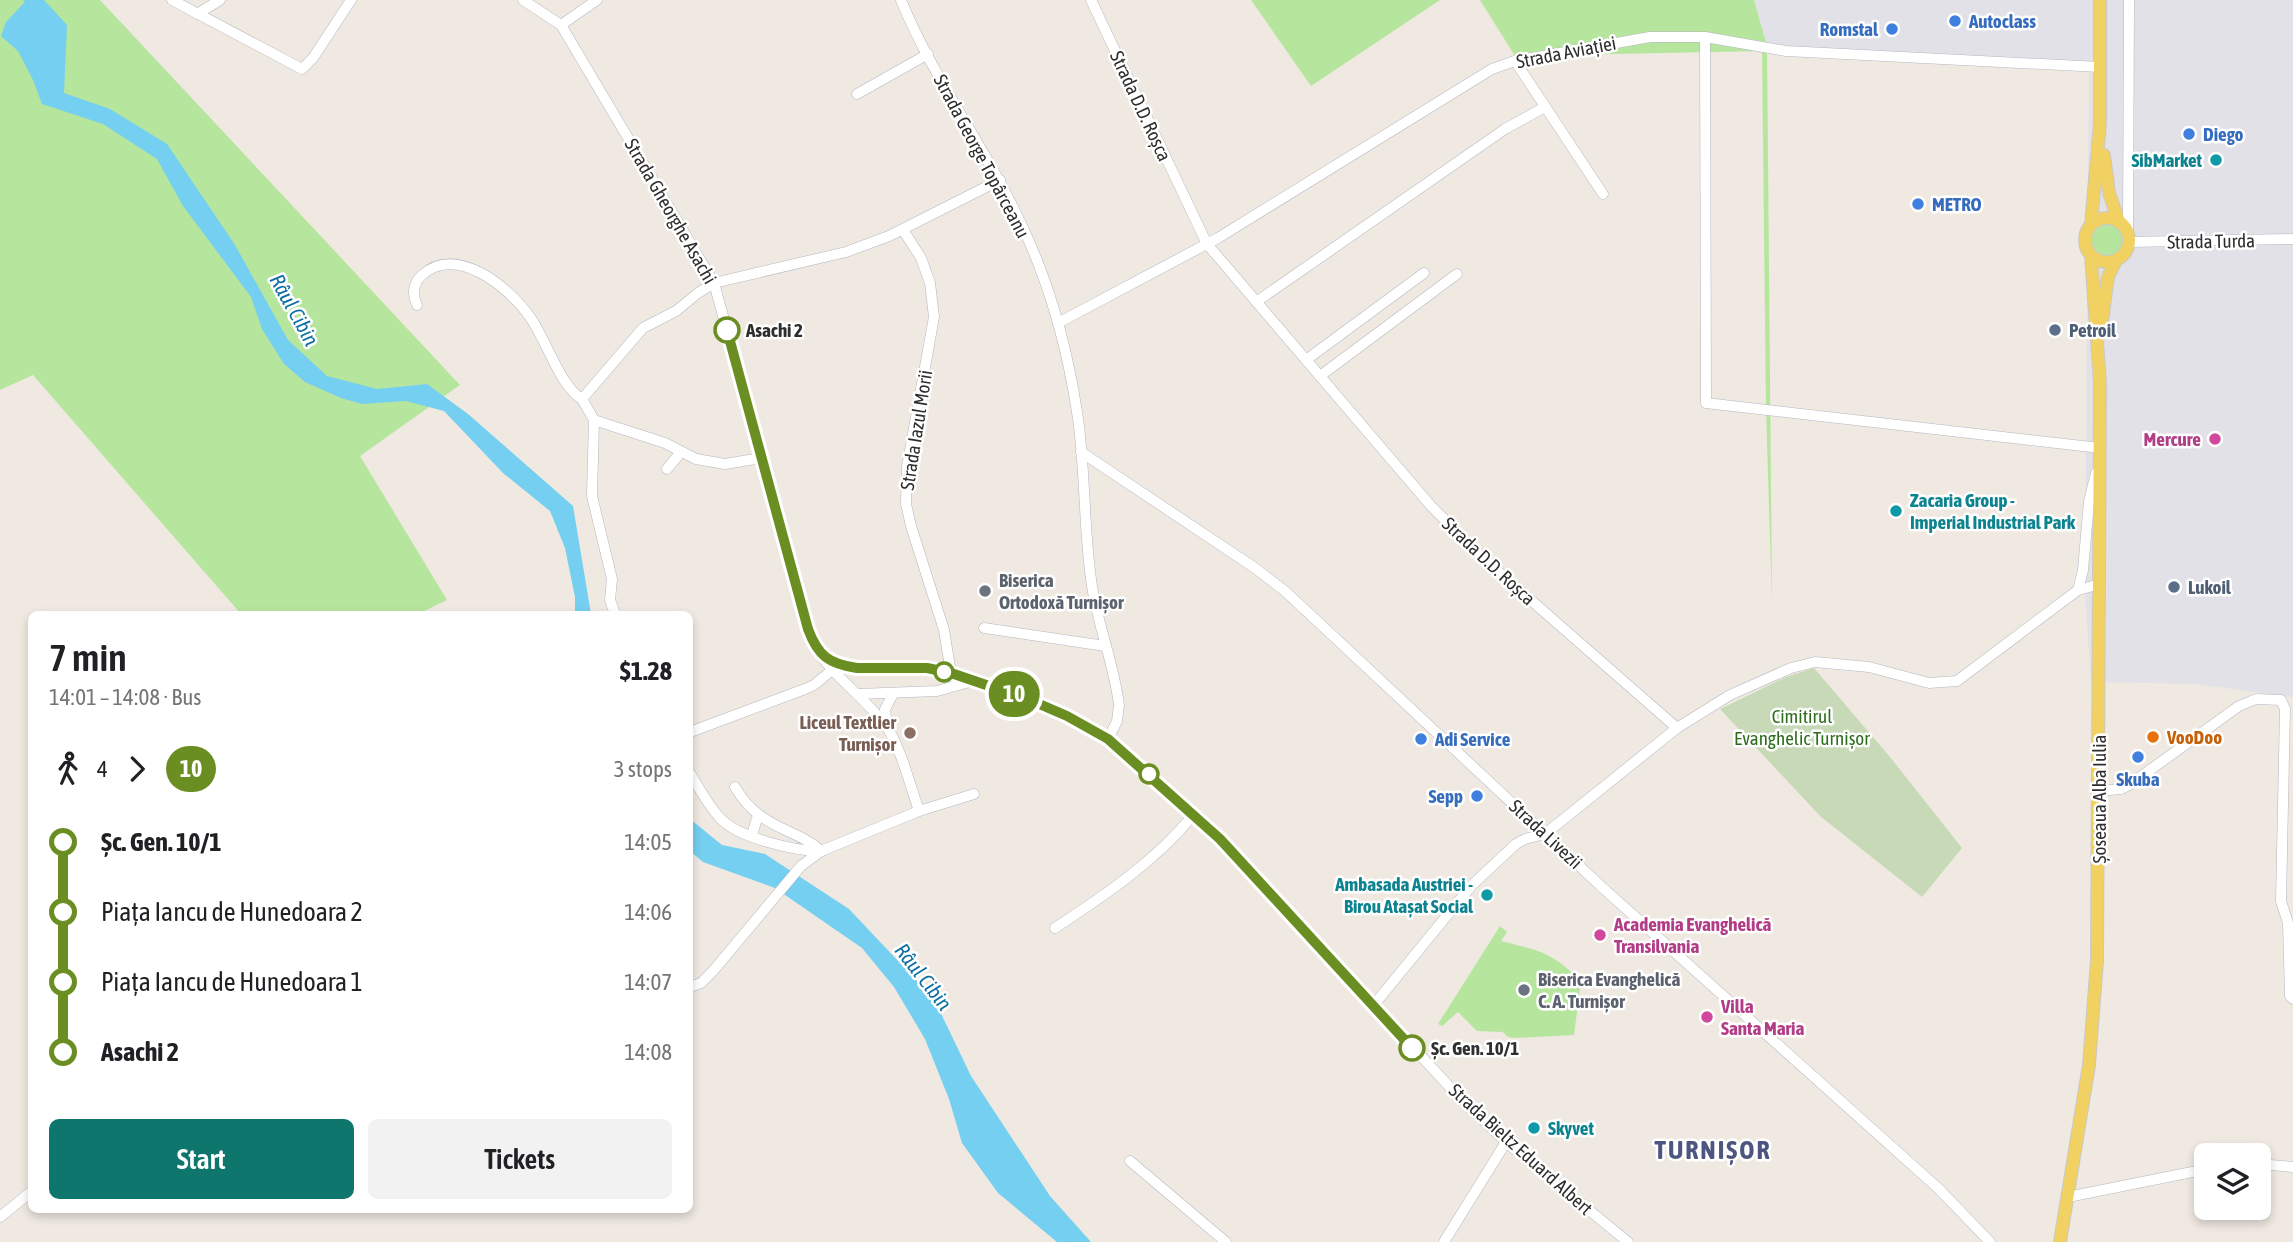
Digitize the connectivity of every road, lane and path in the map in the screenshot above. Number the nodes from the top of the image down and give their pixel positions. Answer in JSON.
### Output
{"nodes":[{"id":1,"x":172,"y":0,"type":"edge"},
{"id":2,"x":220,"y":0,"type":"edge"},
{"id":3,"x":351,"y":0,"type":"edge"},
{"id":4,"x":523,"y":0,"type":"edge"},
{"id":5,"x":597,"y":0,"type":"edge"},
{"id":6,"x":901,"y":0,"type":"edge"},
{"id":7,"x":1091,"y":0,"type":"edge"},
{"id":8,"x":2100,"y":0,"type":"edge"},
{"id":9,"x":2129,"y":0,"type":"edge"},
{"id":10,"x":197,"y":14,"type":"junction"},
{"id":11,"x":561,"y":25,"type":"junction"},
{"id":12,"x":1705,"y":37,"type":"junction"},
{"id":13,"x":928,"y":54,"type":"junction"},
{"id":14,"x":1515,"y":61,"type":"junction"},
{"id":15,"x":2100,"y":67,"type":"junction"},
{"id":16,"x":857,"y":94,"type":"dead end"},
{"id":17,"x":1545,"y":107,"type":"junction"},
{"id":18,"x":2100,"y":123,"type":"junction"},
{"id":19,"x":1000,"y":180,"type":"junction"},
{"id":20,"x":1603,"y":194,"type":"dead end"},
{"id":21,"x":2123,"y":220,"type":"junction"},
{"id":22,"x":2091,"y":225,"type":"junction"},
{"id":23,"x":903,"y":230,"type":"junction"},
{"id":24,"x":2128,"y":239,"type":"junction"},
{"id":25,"x":2293,"y":239,"type":"edge"},
{"id":26,"x":1207,"y":244,"type":"junction"},
{"id":27,"x":2091,"y":255,"type":"junction"},
{"id":28,"x":2116,"y":260,"type":"junction"},
{"id":29,"x":1424,"y":273,"type":"dead end"},
{"id":30,"x":1457,"y":274,"type":"dead end"},
{"id":31,"x":714,"y":283,"type":"junction"},
{"id":32,"x":1256,"y":302,"type":"junction"},
{"id":33,"x":417,"y":305,"type":"dead end"},
{"id":34,"x":1058,"y":323,"type":"junction"},
{"id":35,"x":2099,"y":353,"type":"junction"},
{"id":36,"x":1306,"y":360,"type":"junction"},
{"id":37,"x":1320,"y":376,"type":"junction"},
{"id":38,"x":582,"y":399,"type":"junction"},
{"id":39,"x":594,"y":420,"type":"junction"},
{"id":40,"x":681,"y":452,"type":"junction"},
{"id":41,"x":1081,"y":452,"type":"junction"},
{"id":42,"x":2100,"y":453,"type":"junction"},
{"id":43,"x":761,"y":457,"type":"junction"},
{"id":44,"x":667,"y":469,"type":"dead end"},
{"id":45,"x":2100,"y":584,"type":"junction"},
{"id":46,"x":2078,"y":590,"type":"junction"},
{"id":47,"x":614,"y":611,"type":"edge"},
{"id":48,"x":984,"y":628,"type":"dead end"},
{"id":49,"x":1105,"y":646,"type":"junction"},
{"id":50,"x":819,"y":653,"type":"junction"},
{"id":51,"x":832,"y":670,"type":"junction"},
{"id":52,"x":951,"y":673,"type":"junction"},
{"id":53,"x":974,"y":681,"type":"junction"},
{"id":54,"x":858,"y":694,"type":"junction"},
{"id":55,"x":893,"y":694,"type":"junction"},
{"id":56,"x":887,"y":728,"type":"junction"},
{"id":57,"x":1677,"y":728,"type":"junction"},
{"id":58,"x":693,"y":731,"type":"edge"},
{"id":59,"x":1108,"y":739,"type":"junction"},
{"id":60,"x":693,"y":778,"type":"edge"},
{"id":61,"x":734,"y":787,"type":"dead end"},
{"id":62,"x":2099,"y":792,"type":"junction"},
{"id":63,"x":974,"y":794,"type":"dead end"},
{"id":64,"x":919,"y":811,"type":"junction"},
{"id":65,"x":1194,"y":814,"type":"junction"},
{"id":66,"x":758,"y":815,"type":"junction"},
{"id":67,"x":1545,"y":834,"type":"junction"},
{"id":68,"x":752,"y":835,"type":"junction"},
{"id":69,"x":821,"y":851,"type":"junction"},
{"id":70,"x":1055,"y":928,"type":"dead end"},
{"id":71,"x":693,"y":986,"type":"edge"},
{"id":72,"x":2293,"y":999,"type":"edge"},
{"id":73,"x":1373,"y":1006,"type":"junction"},
{"id":74,"x":1506,"y":1142,"type":"junction"},
{"id":75,"x":1130,"y":1161,"type":"dead end"},
{"id":76,"x":2271,"y":1165,"type":"edge"},
{"id":77,"x":2293,"y":1167,"type":"edge"},
{"id":78,"x":2194,"y":1172,"type":"edge"},
{"id":79,"x":28,"y":1194,"type":"edge"},
{"id":80,"x":2068,"y":1197,"type":"junction"},
{"id":81,"x":0,"y":1217,"type":"edge"},
{"id":82,"x":1226,"y":1242,"type":"edge"},
{"id":83,"x":1444,"y":1242,"type":"edge"},
{"id":84,"x":1628,"y":1242,"type":"edge"},
{"id":85,"x":1990,"y":1242,"type":"edge"},
{"id":86,"x":2060,"y":1242,"type":"edge"}],
"edges":[{"from":1,"to":10,"type":"street"},
{"from":2,"to":10,"type":"street"},
{"from":3,"to":10,"type":"street"},
{"from":4,"to":11,"type":"street"},
{"from":5,"to":11,"type":"street"},
{"from":6,"to":13,"type":"street","name":"Strada George Topârceanu"},
{"from":7,"to":26,"type":"street","name":"Strada D.D. Roșca"},
{"from":8,"to":15,"type":"main road"},
{"from":9,"to":21,"type":"street"},
{"from":11,"to":31,"type":"street","name":"Strada Gheorghe Asachi"},
{"from":12,"to":14,"type":"street","name":"Strada Aviației"},
{"from":12,"to":15,"type":"street","name":"Strada Aviației"},
{"from":12,"to":42,"type":"street"},
{"from":13,"to":16,"type":"street"},
{"from":13,"to":19,"type":"street","name":"Strada George Topârceanu"},
{"from":14,"to":17,"type":"street"},
{"from":14,"to":26,"type":"street","name":"Strada Aviației"},
{"from":15,"to":18,"type":"main road"},
{"from":17,"to":20,"type":"street"},
{"from":17,"to":32,"type":"street"},
{"from":18,"to":21,"type":"main road"},
{"from":18,"to":22,"type":"main road"},
{"from":19,"to":23,"type":"street"},
{"from":19,"to":34,"type":"street","name":"Strada George Topârceanu"},
{"from":21,"to":22,"type":"main road"},
{"from":21,"to":24,"type":"main road"},
{"from":22,"to":27,"type":"main road"},
{"from":23,"to":31,"type":"street"},
{"from":23,"to":52,"type":"street","name":"Strada Iazul Morii"},
{"from":24,"to":25,"type":"street","name":"Strada Turda"},
{"from":24,"to":28,"type":"main road"},
{"from":26,"to":32,"type":"street","name":"Strada D.D. Roșca"},
{"from":26,"to":34,"type":"street","name":"Strada Aviației"},
{"from":27,"to":28,"type":"main road"},
{"from":27,"to":35,"type":"main road","name":"Șoseaua Alba Iulia"},
{"from":28,"to":35,"type":"main road","name":"Șoseaua Alba Iulia"},
{"from":29,"to":36,"type":"street"},
{"from":30,"to":37,"type":"street"},
{"from":31,"to":38,"type":"street"},
{"from":31,"to":43,"type":"street","name":"Strada Gheorghe Asachi"},
{"from":32,"to":36,"type":"street","name":"Strada D.D. Roșca"},
{"from":33,"to":38,"type":"street"},
{"from":34,"to":41,"type":"street","name":"Strada George Topârceanu"},
{"from":35,"to":42,"type":"main road","name":"Șoseaua Alba Iulia"},
{"from":36,"to":37,"type":"street","name":"Strada D.D. Roșca"},
{"from":37,"to":57,"type":"street","name":"Strada D.D. Roșca"},
{"from":38,"to":39,"type":"street"},
{"from":39,"to":40,"type":"street"},
{"from":39,"to":47,"type":"street"},
{"from":40,"to":43,"type":"street"},
{"from":40,"to":44,"type":"street"},
{"from":41,"to":49,"type":"street","name":"Strada George Topârceanu"},
{"from":41,"to":67,"type":"street","name":"Strada Livezii"},
{"from":42,"to":45,"type":"main road","name":"Șoseaua Alba Iulia"},
{"from":42,"to":46,"type":"street"},
{"from":43,"to":50,"type":"street","name":"Strada Gheorghe Asachi"},
{"from":45,"to":46,"type":"street"},
{"from":45,"to":62,"type":"main road","name":"Șoseaua Alba Iulia"},
{"from":46,"to":57,"type":"street"},
{"from":48,"to":49,"type":"street"},
{"from":49,"to":59,"type":"street","name":"Strada George Topârceanu"},
{"from":50,"to":51,"type":"street","name":"Strada Gheorghe Asachi"},
{"from":50,"to":52,"type":"street","name":"Strada Bieltz Eduard Albert"},
{"from":51,"to":54,"type":"street","name":"Strada Gheorghe Asachi"},
{"from":51,"to":58,"type":"street"},
{"from":52,"to":53,"type":"street","name":"Strada Bieltz Eduard Albert"},
{"from":53,"to":55,"type":"street"},
{"from":53,"to":59,"type":"street","name":"Strada Bieltz Eduard Albert"},
{"from":54,"to":55,"type":"street"},
{"from":54,"to":56,"type":"street","name":"Strada Gheorghe Asachi"},
{"from":55,"to":56,"type":"street"},
{"from":56,"to":64,"type":"street"},
{"from":57,"to":67,"type":"street"},
{"from":59,"to":65,"type":"street","name":"Strada Bieltz Eduard Albert"},
{"from":60,"to":68,"type":"street"},
{"from":61,"to":66,"type":"street"},
{"from":62,"to":72,"type":"street"},
{"from":62,"to":80,"type":"main road","name":"Șoseaua Alba Iulia"},
{"from":63,"to":64,"type":"street"},
{"from":64,"to":69,"type":"street"},
{"from":65,"to":70,"type":"street"},
{"from":65,"to":73,"type":"street","name":"Strada Bieltz Eduard Albert"},
{"from":66,"to":68,"type":"street"},
{"from":66,"to":69,"type":"street"},
{"from":67,"to":73,"type":"street"},
{"from":67,"to":85,"type":"street","name":"Strada Livezii"},
{"from":68,"to":69,"type":"street"},
{"from":69,"to":71,"type":"street"},
{"from":73,"to":74,"type":"street","name":"Strada Bieltz Eduard Albert"},
{"from":74,"to":83,"type":"street"},
{"from":74,"to":84,"type":"street","name":"Strada Bieltz Eduard Albert"},
{"from":75,"to":82,"type":"street"},
{"from":76,"to":77,"type":"street"},
{"from":78,"to":80,"type":"street"},
{"from":79,"to":81,"type":"street"},
{"from":80,"to":86,"type":"main road","name":"Șoseaua Alba Iulia"}]}
